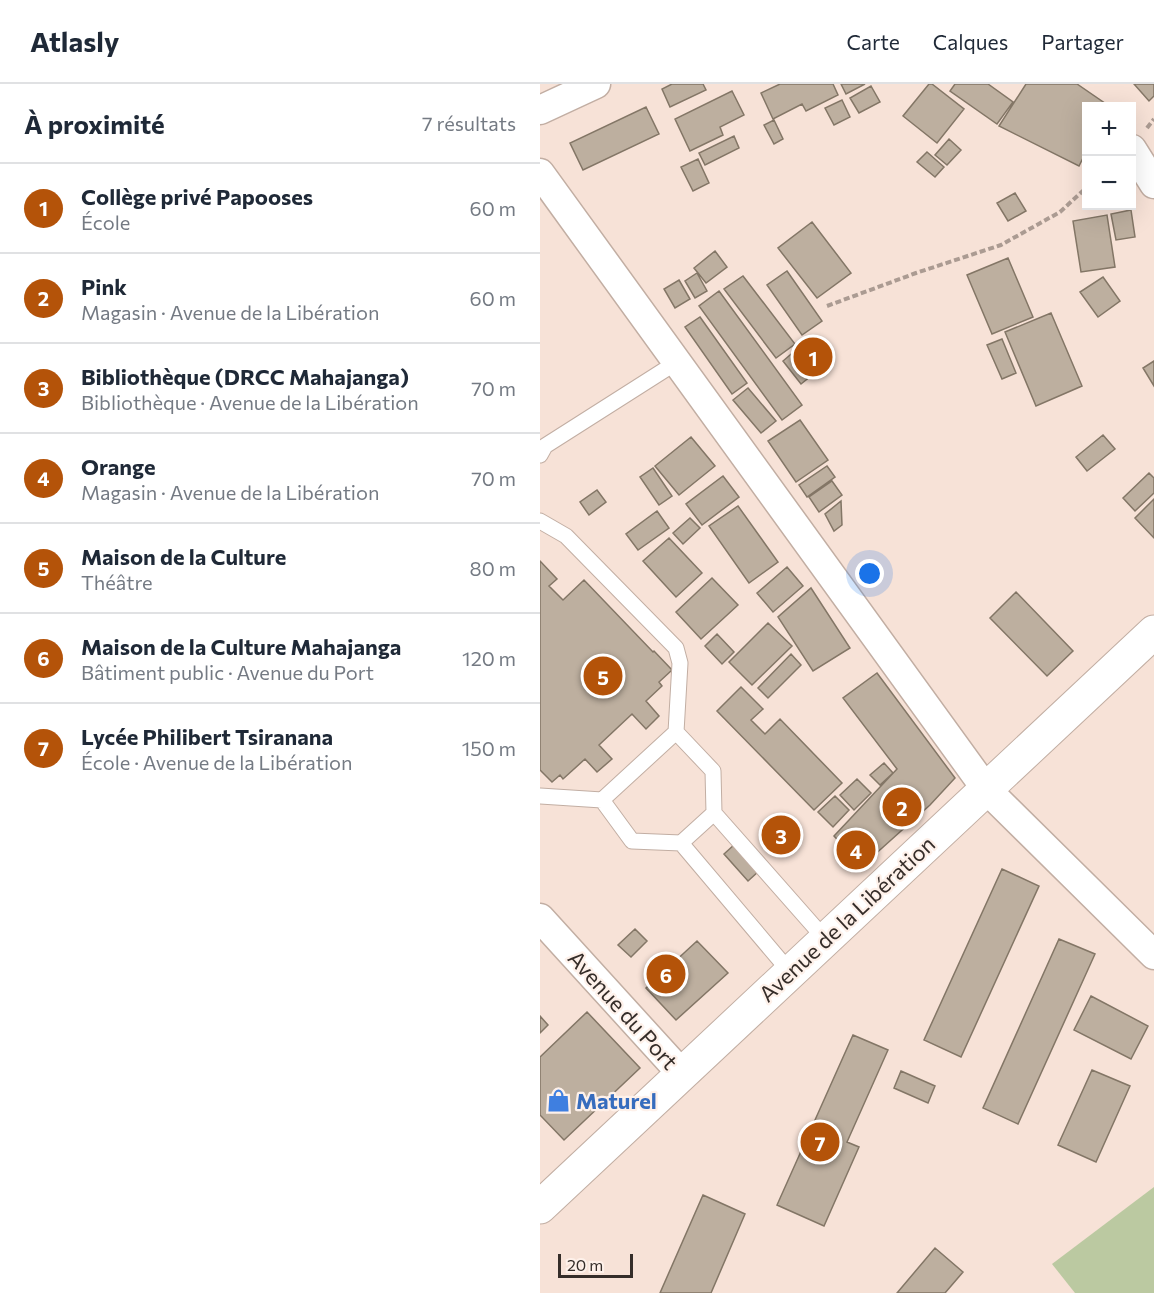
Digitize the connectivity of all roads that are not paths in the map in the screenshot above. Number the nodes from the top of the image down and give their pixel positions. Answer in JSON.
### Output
{"nodes":[{"id":1,"x":596,"y":84,"type":"edge"},
{"id":2,"x":540,"y":110,"type":"edge"},
{"id":3,"x":1136,"y":156,"type":"edge"},
{"id":4,"x":540,"y":172,"type":"edge"},
{"id":5,"x":1154,"y":184,"type":"edge"},
{"id":6,"x":677,"y":362,"type":"junction"},
{"id":7,"x":540,"y":455,"type":"edge"},
{"id":8,"x":540,"y":521,"type":"edge"},
{"id":9,"x":1154,"y":632,"type":"edge"},
{"id":10,"x":676,"y":732,"type":"junction"},
{"id":11,"x":986,"y":789,"type":"junction"},
{"id":12,"x":540,"y":796,"type":"edge"},
{"id":13,"x":602,"y":800,"type":"junction"},
{"id":14,"x":714,"y":813,"type":"junction"},
{"id":15,"x":681,"y":843,"type":"junction"},
{"id":16,"x":540,"y":918,"type":"edge"},
{"id":17,"x":826,"y":940,"type":"junction"},
{"id":18,"x":1154,"y":955,"type":"edge"},
{"id":19,"x":790,"y":972,"type":"junction"},
{"id":20,"x":682,"y":1074,"type":"junction"},
{"id":21,"x":540,"y":1207,"type":"edge"}],
"edges":[{"from":1,"to":2,"type":"street"},
{"from":3,"to":5,"type":"street"},
{"from":4,"to":6,"type":"street"},
{"from":6,"to":7,"type":"lane"},
{"from":6,"to":11,"type":"street"},
{"from":8,"to":10,"type":"lane"},
{"from":9,"to":11,"type":"main road","name":"Avenue de la Libération"},
{"from":10,"to":13,"type":"lane"},
{"from":10,"to":14,"type":"lane"},
{"from":11,"to":17,"type":"main road","name":"Avenue de la Libération"},
{"from":11,"to":18,"type":"street"},
{"from":12,"to":13,"type":"lane"},
{"from":13,"to":15,"type":"lane"},
{"from":14,"to":15,"type":"lane"},
{"from":14,"to":17,"type":"lane"},
{"from":15,"to":19,"type":"lane"},
{"from":16,"to":20,"type":"street","name":"Avenue du Port"},
{"from":17,"to":19,"type":"main road","name":"Avenue de la Libération"},
{"from":19,"to":20,"type":"main road","name":"Avenue de la Libération"},
{"from":20,"to":21,"type":"main road","name":"Avenue de la Libération"}]}
